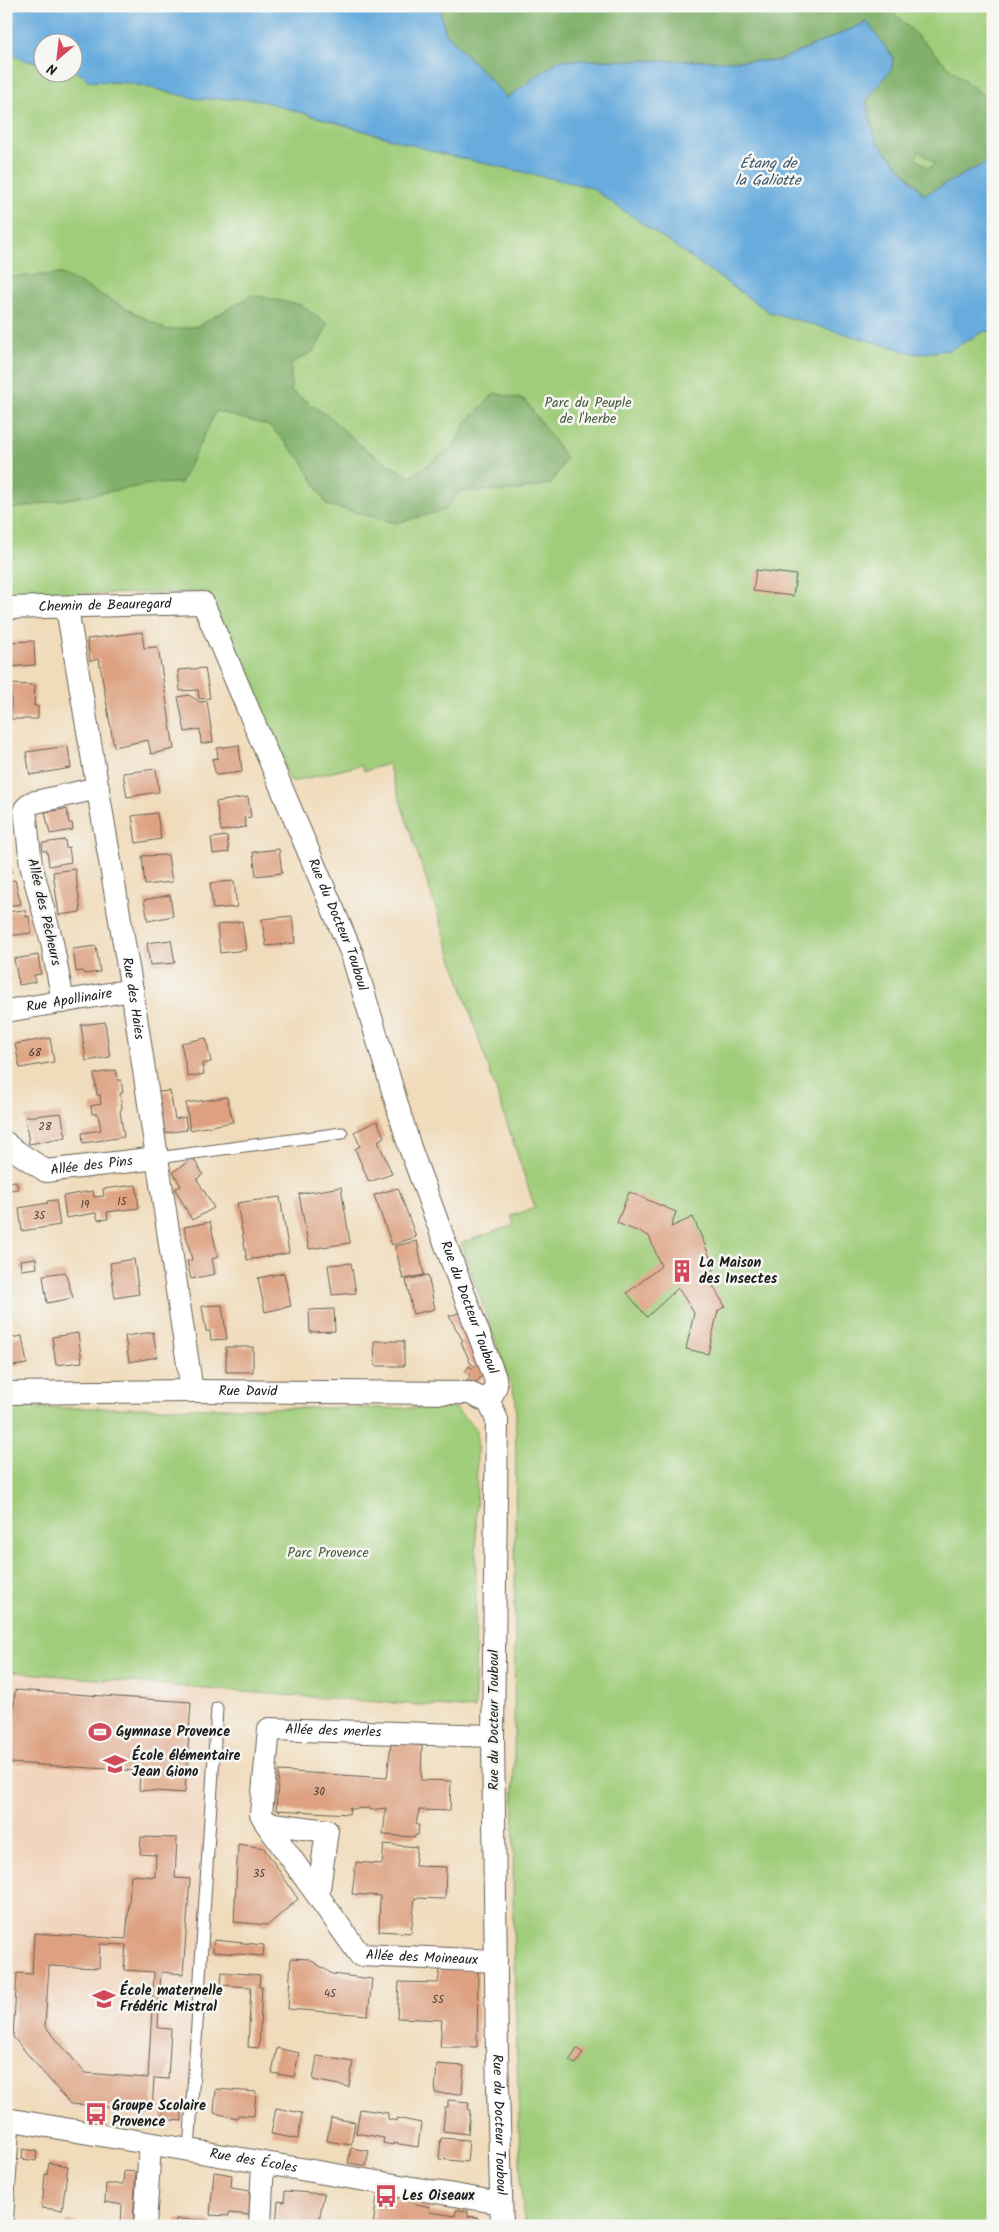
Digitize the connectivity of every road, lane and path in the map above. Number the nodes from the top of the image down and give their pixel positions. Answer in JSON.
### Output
{"nodes":[{"id":1,"x":204,"y":603,"type":"joint"},
{"id":2,"x":6,"y":608,"type":"edge"},
{"id":3,"x":68,"y":608,"type":"junction"},
{"id":4,"x":98,"y":788,"type":"junction"},
{"id":5,"x":132,"y":990,"type":"junction"},
{"id":6,"x":63,"y":1002,"type":"junction"},
{"id":7,"x":6,"y":1011,"type":"edge"},
{"id":8,"x":342,"y":1134,"type":"dead end"},
{"id":9,"x":6,"y":1143,"type":"edge"},
{"id":10,"x":157,"y":1158,"type":"junction"},
{"id":11,"x":192,"y":1391,"type":"junction"},
{"id":12,"x":6,"y":1393,"type":"edge"},
{"id":13,"x":489,"y":1402,"type":"junction"},
{"id":14,"x":217,"y":1708,"type":"dead end"},
{"id":15,"x":493,"y":1736,"type":"junction"},
{"id":16,"x":266,"y":1823,"type":"junction"},
{"id":17,"x":318,"y":1896,"type":"junction"},
{"id":18,"x":496,"y":1961,"type":"junction"},
{"id":19,"x":10,"y":2120,"type":"edge"},
{"id":20,"x":150,"y":2145,"type":"junction"},
{"id":21,"x":189,"y":2151,"type":"junction"},
{"id":22,"x":263,"y":2163,"type":"junction"},
{"id":23,"x":501,"y":2203,"type":"junction"},
{"id":24,"x":7,"y":2226,"type":"edge"},
{"id":25,"x":145,"y":2226,"type":"edge"},
{"id":26,"x":260,"y":2226,"type":"edge"},
{"id":27,"x":502,"y":2226,"type":"edge"}],
"edges":[{"from":1,"to":3,"type":"street","name":"Chemin de Beauregard"},
{"from":1,"to":13,"type":"street","name":"Rue du Docteur Touboul"},
{"from":2,"to":3,"type":"street","name":"Chemin de Beauregard"},
{"from":3,"to":4,"type":"street","name":"Rue des Haies"},
{"from":4,"to":5,"type":"street","name":"Rue des Haies"},
{"from":4,"to":6,"type":"street","name":"Allée des Pêcheurs"},
{"from":5,"to":6,"type":"street","name":"Rue Apollinaire"},
{"from":5,"to":10,"type":"street","name":"Rue des Haies"},
{"from":6,"to":7,"type":"street","name":"Rue Apollinaire"},
{"from":8,"to":10,"type":"lane"},
{"from":9,"to":10,"type":"street","name":"Allée des Pins"},
{"from":10,"to":11,"type":"street","name":"Rue des Haies"},
{"from":11,"to":12,"type":"street","name":"Rue David"},
{"from":11,"to":13,"type":"street","name":"Rue David"},
{"from":13,"to":15,"type":"street","name":"Rue du Docteur Touboul"},
{"from":14,"to":21,"type":"lane"},
{"from":15,"to":16,"type":"street","name":"Allée des merles"},
{"from":15,"to":18,"type":"street","name":"Rue du Docteur Touboul"},
{"from":16,"to":17,"type":"street","name":"Allée des Moineaux"},
{"from":16,"to":17,"type":"street"},
{"from":17,"to":18,"type":"street","name":"Allée des Moineaux"},
{"from":18,"to":23,"type":"street","name":"Rue du Docteur Touboul"},
{"from":19,"to":20,"type":"street","name":"Rue des Écoles"},
{"from":19,"to":24,"type":"lane"},
{"from":20,"to":21,"type":"street","name":"Rue des Écoles"},
{"from":20,"to":25,"type":"street"},
{"from":21,"to":22,"type":"street","name":"Rue des Écoles"},
{"from":22,"to":23,"type":"street","name":"Rue des Écoles"},
{"from":22,"to":26,"type":"street"},
{"from":23,"to":27,"type":"street","name":"Rue du Docteur Touboul"}]}
